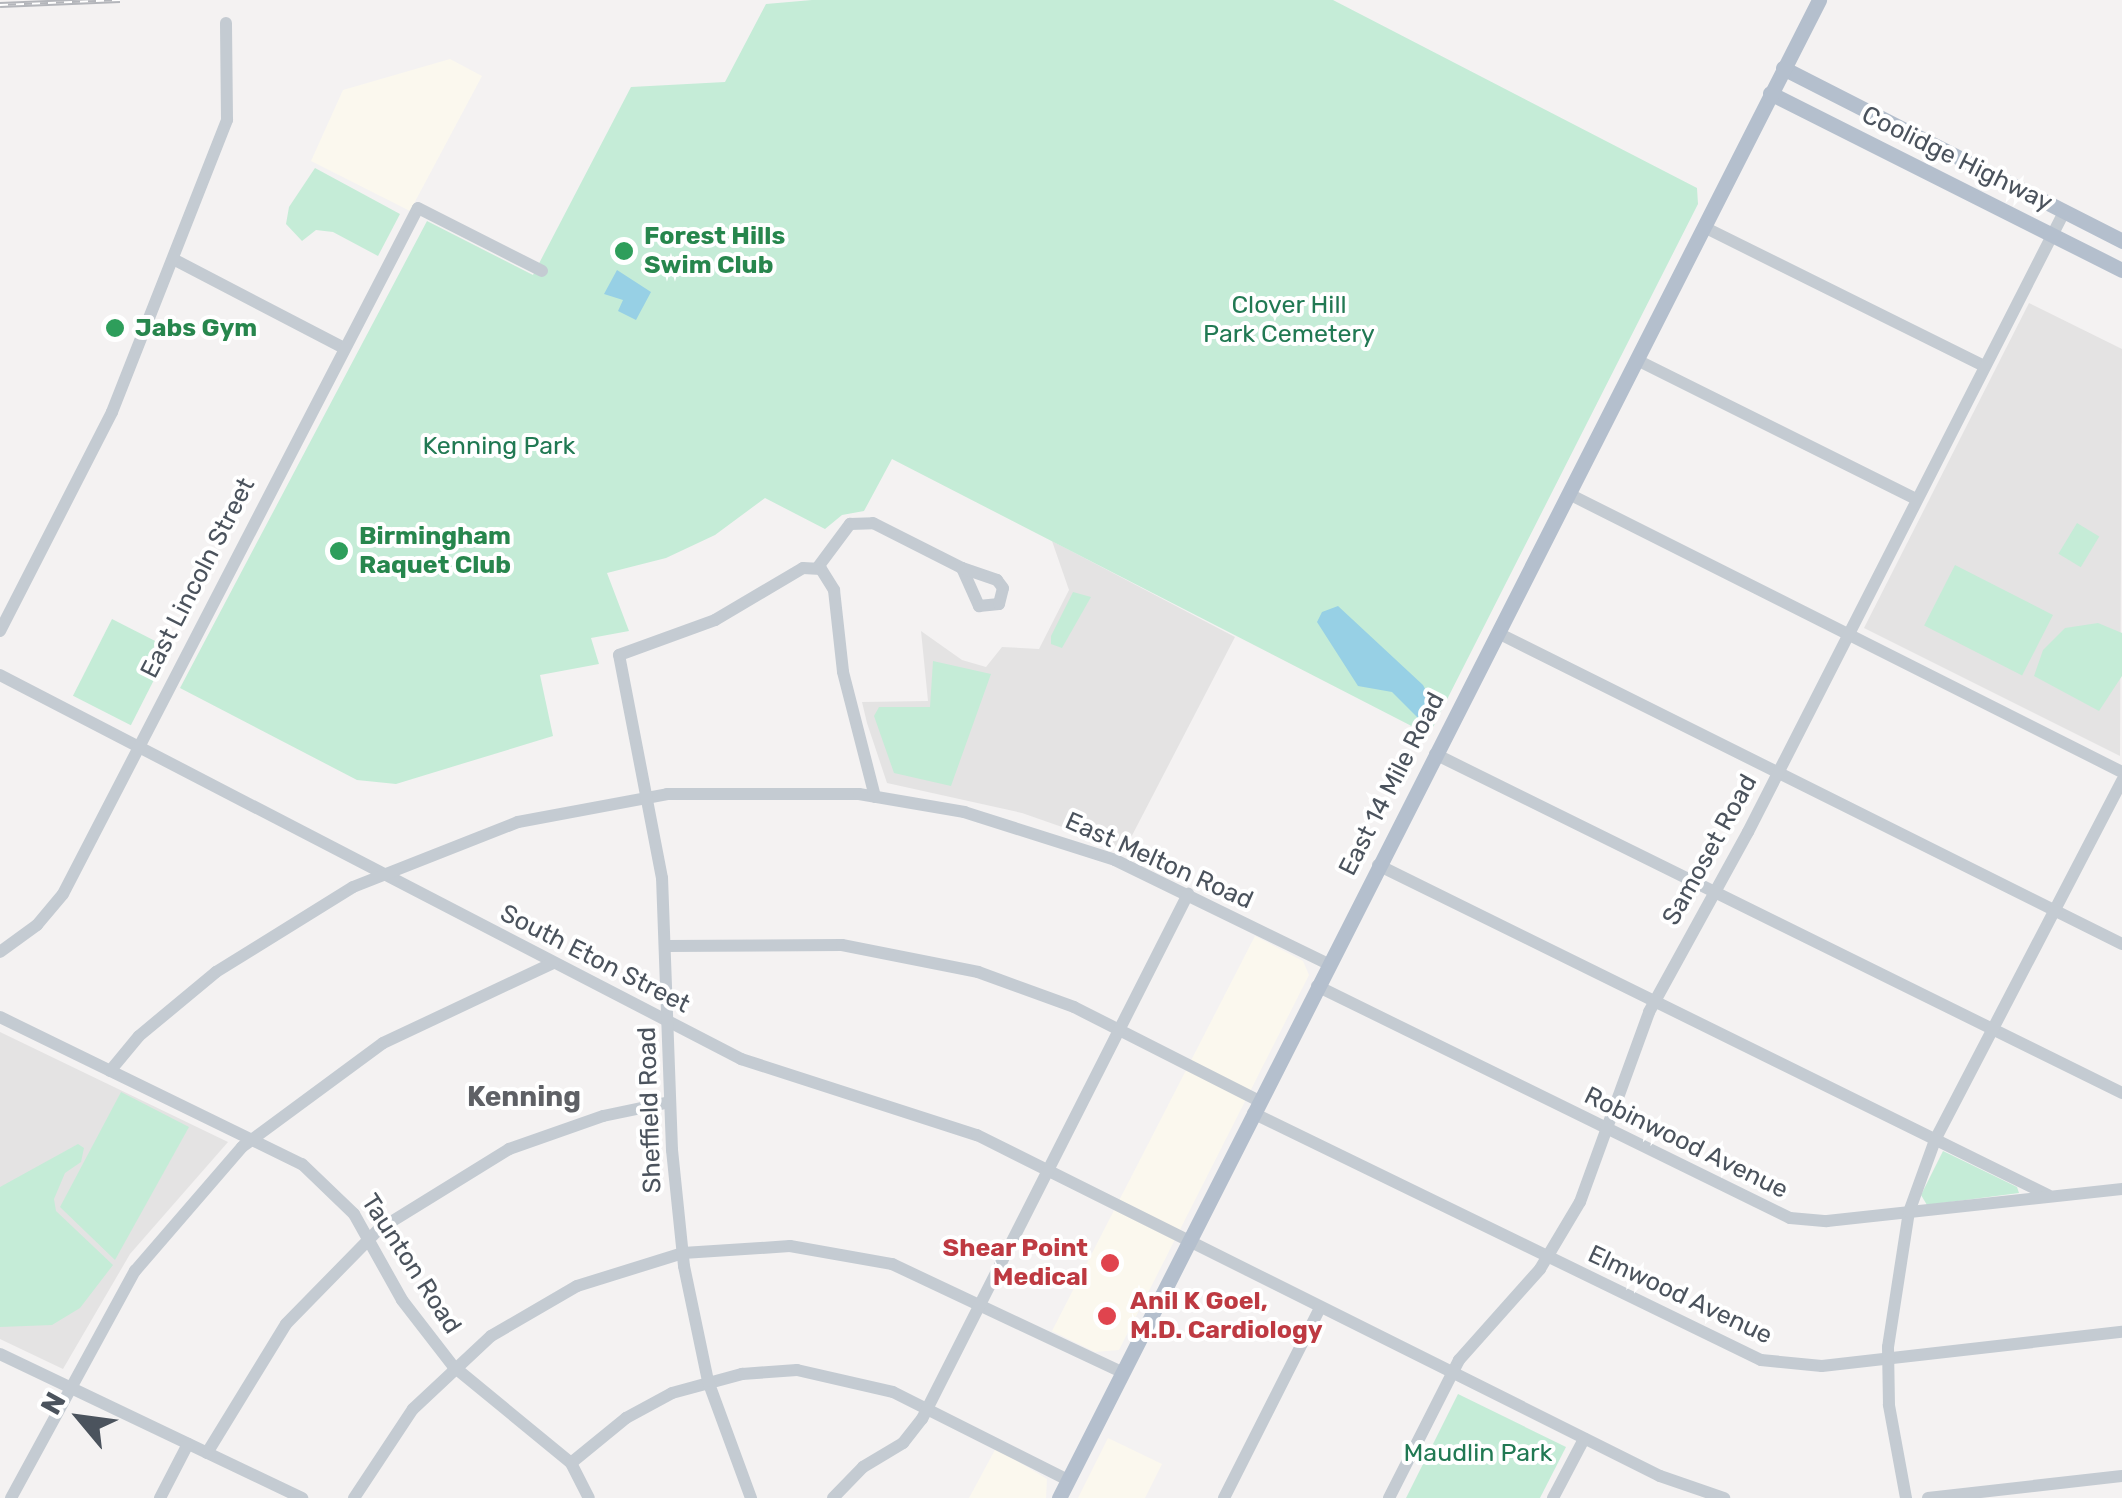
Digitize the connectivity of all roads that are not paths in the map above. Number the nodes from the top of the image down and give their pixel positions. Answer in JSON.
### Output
{"nodes":[{"id":1,"x":1818,"y":0,"type":"edge"},
{"id":2,"x":226,"y":23,"type":"dead end"},
{"id":3,"x":1783,"y":68,"type":"junction"},
{"id":4,"x":1826,"y":90,"type":"junction"},
{"id":5,"x":1770,"y":92,"type":"junction"},
{"id":6,"x":1808,"y":114,"type":"junction"},
{"id":7,"x":2016,"y":189,"type":"junction"},
{"id":8,"x":2005,"y":211,"type":"junction"},
{"id":9,"x":2063,"y":214,"type":"junction"},
{"id":10,"x":1704,"y":226,"type":"junction"},
{"id":11,"x":2052,"y":235,"type":"junction"},
{"id":12,"x":2122,"y":242,"type":"edge"},
{"id":13,"x":174,"y":259,"type":"junction"},
{"id":14,"x":2122,"y":270,"type":"edge"},
{"id":15,"x":542,"y":271,"type":"dead end"},
{"id":16,"x":344,"y":348,"type":"junction"},
{"id":17,"x":1637,"y":360,"type":"junction"},
{"id":18,"x":1984,"y":366,"type":"junction"},
{"id":19,"x":1569,"y":494,"type":"junction"},
{"id":20,"x":1916,"y":500,"type":"junction"},
{"id":21,"x":814,"y":567,"type":"junction"},
{"id":22,"x":962,"y":568,"type":"dead end"},
{"id":23,"x":0,"y":631,"type":"edge"},
{"id":24,"x":1498,"y":633,"type":"junction"},
{"id":25,"x":1848,"y":634,"type":"junction"},
{"id":26,"x":0,"y":675,"type":"edge"},
{"id":27,"x":138,"y":750,"type":"junction"},
{"id":28,"x":1435,"y":754,"type":"junction"},
{"id":29,"x":1779,"y":772,"type":"junction"},
{"id":30,"x":2122,"y":772,"type":"edge"},
{"id":31,"x":2122,"y":781,"type":"edge"},
{"id":32,"x":650,"y":796,"type":"junction"},
{"id":33,"x":874,"y":796,"type":"junction"},
{"id":34,"x":1378,"y":865,"type":"junction"},
{"id":35,"x":380,"y":874,"type":"junction"},
{"id":36,"x":1713,"y":890,"type":"junction"},
{"id":37,"x":1188,"y":894,"type":"junction"},
{"id":38,"x":2055,"y":910,"type":"junction"},
{"id":39,"x":2122,"y":944,"type":"edge"},
{"id":40,"x":666,"y":946,"type":"junction"},
{"id":41,"x":0,"y":952,"type":"edge"},
{"id":42,"x":553,"y":963,"type":"junction"},
{"id":43,"x":1328,"y":964,"type":"junction"},
{"id":44,"x":1317,"y":986,"type":"junction"},
{"id":45,"x":1654,"y":1001,"type":"junction"},
{"id":46,"x":0,"y":1017,"type":"edge"},
{"id":47,"x":669,"y":1023,"type":"junction"},
{"id":48,"x":1119,"y":1030,"type":"junction"},
{"id":49,"x":1994,"y":1030,"type":"junction"},
{"id":50,"x":110,"y":1071,"type":"junction"},
{"id":51,"x":2122,"y":1093,"type":"edge"},
{"id":52,"x":670,"y":1102,"type":"junction"},
{"id":53,"x":1256,"y":1107,"type":"junction"},
{"id":54,"x":1606,"y":1129,"type":"junction"},
{"id":55,"x":253,"y":1138,"type":"junction"},
{"id":56,"x":1936,"y":1140,"type":"junction"},
{"id":57,"x":1047,"y":1171,"type":"junction"},
{"id":58,"x":2122,"y":1189,"type":"edge"},
{"id":59,"x":2050,"y":1196,"type":"junction"},
{"id":60,"x":1908,"y":1212,"type":"junction"},
{"id":61,"x":368,"y":1238,"type":"junction"},
{"id":62,"x":1187,"y":1242,"type":"junction"},
{"id":63,"x":683,"y":1253,"type":"junction"},
{"id":64,"x":1547,"y":1259,"type":"junction"},
{"id":65,"x":981,"y":1302,"type":"junction"},
{"id":66,"x":1320,"y":1308,"type":"junction"},
{"id":67,"x":2122,"y":1332,"type":"edge"},
{"id":68,"x":0,"y":1354,"type":"edge"},
{"id":69,"x":1888,"y":1359,"type":"junction"},
{"id":70,"x":453,"y":1366,"type":"junction"},
{"id":71,"x":1122,"y":1372,"type":"junction"},
{"id":72,"x":1452,"y":1374,"type":"junction"},
{"id":73,"x":708,"y":1381,"type":"junction"},
{"id":74,"x":68,"y":1386,"type":"junction"},
{"id":75,"x":928,"y":1408,"type":"junction"},
{"id":76,"x":1584,"y":1438,"type":"junction"},
{"id":77,"x":188,"y":1444,"type":"junction"},
{"id":78,"x":207,"y":1453,"type":"junction"},
{"id":79,"x":571,"y":1464,"type":"junction"},
{"id":80,"x":2122,"y":1476,"type":"edge"},
{"id":81,"x":1068,"y":1480,"type":"junction"},
{"id":82,"x":1686,"y":1492,"type":"edge"},
{"id":83,"x":11,"y":1498,"type":"edge"},
{"id":84,"x":160,"y":1498,"type":"edge"},
{"id":85,"x":302,"y":1498,"type":"edge"},
{"id":86,"x":354,"y":1498,"type":"edge"},
{"id":87,"x":590,"y":1498,"type":"edge"},
{"id":88,"x":751,"y":1498,"type":"edge"},
{"id":89,"x":832,"y":1498,"type":"edge"},
{"id":90,"x":1059,"y":1498,"type":"edge"},
{"id":91,"x":1224,"y":1498,"type":"edge"},
{"id":92,"x":1389,"y":1498,"type":"edge"},
{"id":93,"x":1553,"y":1498,"type":"edge"},
{"id":94,"x":1724,"y":1498,"type":"edge"},
{"id":95,"x":1906,"y":1498,"type":"edge"},
{"id":96,"x":1928,"y":1498,"type":"edge"}],
"edges":[{"from":1,"to":3,"type":"main road","name":"East 14 Mile Road"},
{"from":2,"to":13,"type":"street"},
{"from":3,"to":4,"type":"main road","name":"Coolidge Highway"},
{"from":3,"to":5,"type":"main road","name":"East 14 Mile Road"},
{"from":4,"to":6,"type":"main road"},
{"from":4,"to":7,"type":"main road","name":"Coolidge Highway"},
{"from":5,"to":6,"type":"main road","name":"Coolidge Highway"},
{"from":5,"to":10,"type":"main road","name":"East 14 Mile Road"},
{"from":6,"to":8,"type":"main road","name":"Coolidge Highway"},
{"from":7,"to":8,"type":"main road"},
{"from":7,"to":9,"type":"main road","name":"Coolidge Highway"},
{"from":8,"to":11,"type":"main road","name":"Coolidge Highway"},
{"from":9,"to":11,"type":"street","name":"Samoset Road"},
{"from":9,"to":12,"type":"main road","name":"Coolidge Highway"},
{"from":10,"to":17,"type":"main road","name":"East 14 Mile Road"},
{"from":10,"to":18,"type":"street"},
{"from":11,"to":14,"type":"main road","name":"Coolidge Highway"},
{"from":11,"to":18,"type":"street","name":"Samoset Road"},
{"from":13,"to":16,"type":"street"},
{"from":13,"to":23,"type":"street"},
{"from":15,"to":16,"type":"street","name":"East Lincoln Street"},
{"from":16,"to":27,"type":"street","name":"East Lincoln Street"},
{"from":17,"to":19,"type":"main road","name":"East 14 Mile Road"},
{"from":17,"to":20,"type":"street"},
{"from":18,"to":20,"type":"street","name":"Samoset Road"},
{"from":19,"to":24,"type":"main road","name":"East 14 Mile Road"},
{"from":19,"to":25,"type":"street"},
{"from":20,"to":25,"type":"street","name":"Samoset Road"},
{"from":21,"to":22,"type":"street"},
{"from":21,"to":32,"type":"street","name":"Sheffield Road"},
{"from":21,"to":33,"type":"street"},
{"from":24,"to":28,"type":"main road","name":"East 14 Mile Road"},
{"from":24,"to":29,"type":"street"},
{"from":25,"to":29,"type":"street","name":"Samoset Road"},
{"from":25,"to":30,"type":"street"},
{"from":26,"to":27,"type":"street","name":"South Eton Street"},
{"from":27,"to":35,"type":"street","name":"South Eton Street"},
{"from":27,"to":41,"type":"street","name":"East Lincoln Street"},
{"from":28,"to":34,"type":"main road","name":"East 14 Mile Road"},
{"from":28,"to":36,"type":"street"},
{"from":29,"to":36,"type":"street","name":"Samoset Road"},
{"from":29,"to":38,"type":"street"},
{"from":31,"to":38,"type":"street"},
{"from":32,"to":33,"type":"street","name":"East Melton Road"},
{"from":32,"to":35,"type":"street","name":"East Melton Road"},
{"from":32,"to":40,"type":"street","name":"Sheffield Road"},
{"from":33,"to":37,"type":"street","name":"East Melton Road"},
{"from":34,"to":43,"type":"main road","name":"East 14 Mile Road"},
{"from":34,"to":45,"type":"street"},
{"from":35,"to":42,"type":"street","name":"South Eton Street"},
{"from":35,"to":50,"type":"street","name":"East Melton Road"},
{"from":36,"to":45,"type":"street","name":"Samoset Road"},
{"from":36,"to":49,"type":"street"},
{"from":37,"to":43,"type":"street","name":"East Melton Road"},
{"from":37,"to":48,"type":"street"},
{"from":38,"to":39,"type":"street"},
{"from":38,"to":49,"type":"street"},
{"from":40,"to":47,"type":"street","name":"Sheffield Road"},
{"from":40,"to":48,"type":"street","name":"Elmwood Avenue"},
{"from":42,"to":47,"type":"street","name":"South Eton Street"},
{"from":42,"to":55,"type":"street"},
{"from":43,"to":44,"type":"main road","name":"East 14 Mile Road"},
{"from":44,"to":53,"type":"main road","name":"East 14 Mile Road"},
{"from":44,"to":54,"type":"street","name":"Robinwood Avenue"},
{"from":45,"to":54,"type":"street","name":"Samoset Road"},
{"from":45,"to":56,"type":"street"},
{"from":46,"to":50,"type":"street","name":"Taunton Road"},
{"from":47,"to":52,"type":"street","name":"Sheffield Road"},
{"from":47,"to":57,"type":"street","name":"South Eton Street"},
{"from":48,"to":53,"type":"street","name":"Elmwood Avenue"},
{"from":48,"to":57,"type":"street"},
{"from":49,"to":51,"type":"street"},
{"from":49,"to":56,"type":"street"},
{"from":50,"to":55,"type":"street","name":"Taunton Road"},
{"from":52,"to":61,"type":"street"},
{"from":52,"to":63,"type":"street","name":"Sheffield Road"},
{"from":53,"to":62,"type":"main road","name":"East 14 Mile Road"},
{"from":53,"to":64,"type":"street","name":"Elmwood Avenue"},
{"from":54,"to":60,"type":"street","name":"Robinwood Avenue"},
{"from":54,"to":64,"type":"street","name":"Samoset Road"},
{"from":55,"to":61,"type":"street","name":"Taunton Road"},
{"from":55,"to":74,"type":"street"},
{"from":56,"to":59,"type":"street"},
{"from":56,"to":60,"type":"street"},
{"from":57,"to":62,"type":"street","name":"South Eton Street"},
{"from":57,"to":65,"type":"street"},
{"from":58,"to":59,"type":"street","name":"Robinwood Avenue"},
{"from":59,"to":60,"type":"street","name":"Robinwood Avenue"},
{"from":60,"to":69,"type":"street"},
{"from":61,"to":70,"type":"street","name":"Taunton Road"},
{"from":61,"to":78,"type":"street"},
{"from":62,"to":66,"type":"street","name":"South Eton Street"},
{"from":62,"to":71,"type":"main road","name":"East 14 Mile Road"},
{"from":63,"to":65,"type":"street"},
{"from":63,"to":70,"type":"street"},
{"from":63,"to":73,"type":"street","name":"Sheffield Road"},
{"from":64,"to":69,"type":"street","name":"Elmwood Avenue"},
{"from":64,"to":72,"type":"street","name":"Samoset Road"},
{"from":65,"to":71,"type":"street"},
{"from":65,"to":75,"type":"street"},
{"from":66,"to":72,"type":"street","name":"South Eton Street"},
{"from":66,"to":91,"type":"street"},
{"from":67,"to":69,"type":"street","name":"Elmwood Avenue"},
{"from":68,"to":74,"type":"street"},
{"from":69,"to":95,"type":"street"},
{"from":70,"to":79,"type":"street","name":"Taunton Road"},
{"from":70,"to":86,"type":"street"},
{"from":71,"to":81,"type":"main road","name":"East 14 Mile Road"},
{"from":72,"to":76,"type":"street","name":"South Eton Street"},
{"from":72,"to":92,"type":"street","name":"Samoset Road"},
{"from":73,"to":75,"type":"street"},
{"from":73,"to":79,"type":"street"},
{"from":73,"to":88,"type":"street","name":"Sheffield Road"},
{"from":74,"to":77,"type":"street"},
{"from":74,"to":83,"type":"street"},
{"from":75,"to":81,"type":"street"},
{"from":75,"to":89,"type":"street"},
{"from":76,"to":82,"type":"street","name":"South Eton Street"},
{"from":76,"to":93,"type":"street"},
{"from":77,"to":78,"type":"street"},
{"from":77,"to":84,"type":"street"},
{"from":78,"to":85,"type":"street"},
{"from":79,"to":87,"type":"street","name":"Taunton Road"},
{"from":80,"to":96,"type":"street"},
{"from":81,"to":90,"type":"main road","name":"East 14 Mile Road"},
{"from":82,"to":94,"type":"street","name":"South Eton Street"}]}
